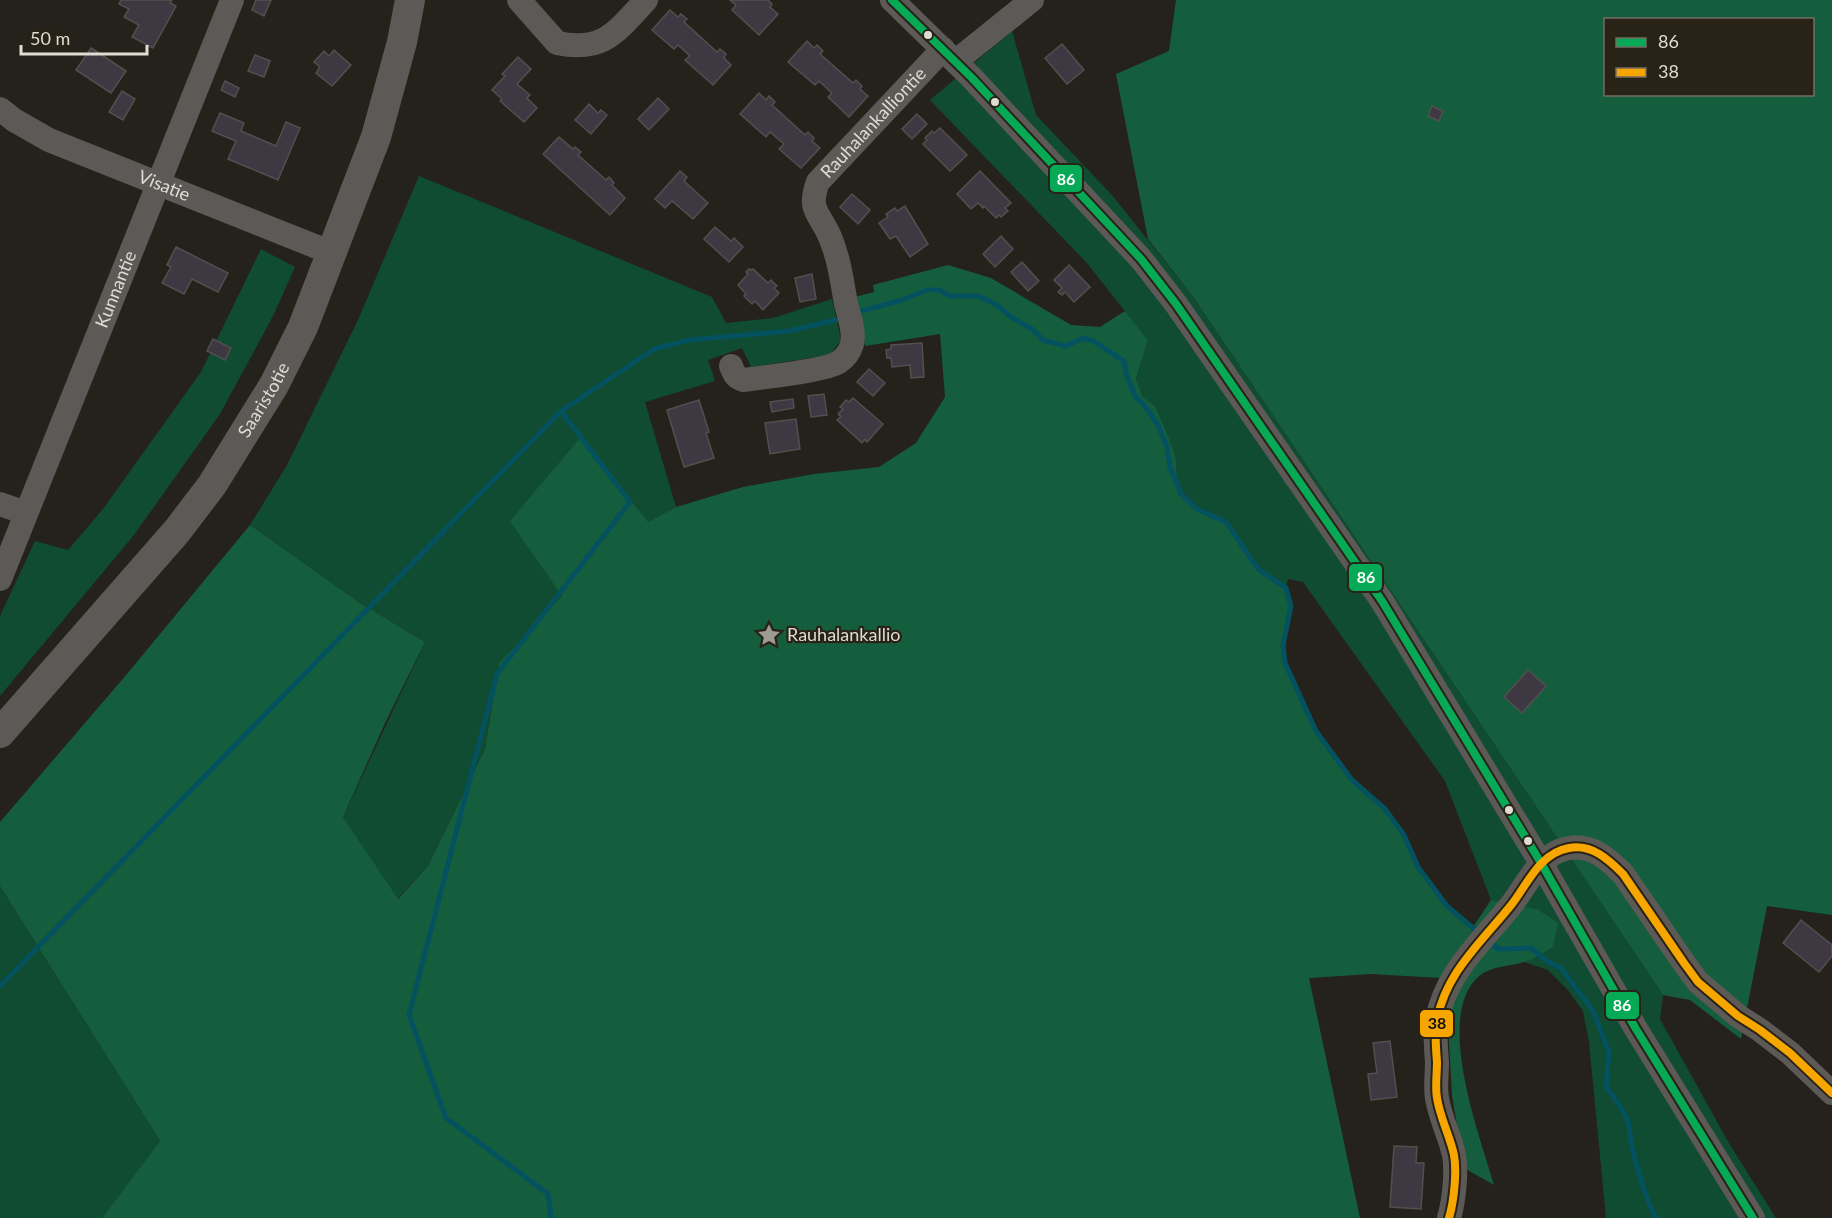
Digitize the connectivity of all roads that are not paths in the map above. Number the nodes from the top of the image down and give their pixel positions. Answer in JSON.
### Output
{"nodes":[{"id":1,"x":232,"y":0,"type":"edge"},
{"id":2,"x":410,"y":0,"type":"edge"},
{"id":3,"x":519,"y":0,"type":"edge"},
{"id":4,"x":646,"y":0,"type":"edge"},
{"id":5,"x":892,"y":0,"type":"edge"},
{"id":6,"x":1032,"y":0,"type":"edge"},
{"id":7,"x":950,"y":56,"type":"junction"},
{"id":8,"x":0,"y":109,"type":"edge"},
{"id":9,"x":158,"y":185,"type":"junction"},
{"id":10,"x":332,"y":253,"type":"junction"},
{"id":11,"x":731,"y":366,"type":"dead end"},
{"id":12,"x":0,"y":504,"type":"edge"},
{"id":13,"x":26,"y":513,"type":"junction"},
{"id":14,"x":0,"y":579,"type":"edge"},
{"id":15,"x":0,"y":734,"type":"edge"},
{"id":16,"x":1541,"y":863,"type":"junction"},
{"id":17,"x":1832,"y":1093,"type":"edge"},
{"id":18,"x":1449,"y":1218,"type":"edge"},
{"id":19,"x":1753,"y":1218,"type":"edge"}],
"edges":[{"from":1,"to":9,"type":"street","name":"Kunnantie"},
{"from":2,"to":10,"type":"main road","name":"Saaristotie"},
{"from":3,"to":4,"type":"street"},
{"from":5,"to":7,"type":"street"},
{"from":6,"to":7,"type":"street"},
{"from":7,"to":11,"type":"street","name":"Rauhalankalliontie"},
{"from":7,"to":16,"type":"street"},
{"from":8,"to":9,"type":"street","name":"Visatie"},
{"from":9,"to":10,"type":"street","name":"Visatie"},
{"from":9,"to":13,"type":"street","name":"Kunnantie"},
{"from":10,"to":15,"type":"main road","name":"Saaristotie"},
{"from":12,"to":13,"type":"street"},
{"from":13,"to":14,"type":"street","name":"Kunnantie"},
{"from":16,"to":17,"type":"street"},
{"from":16,"to":18,"type":"street"},
{"from":16,"to":19,"type":"street"}]}
